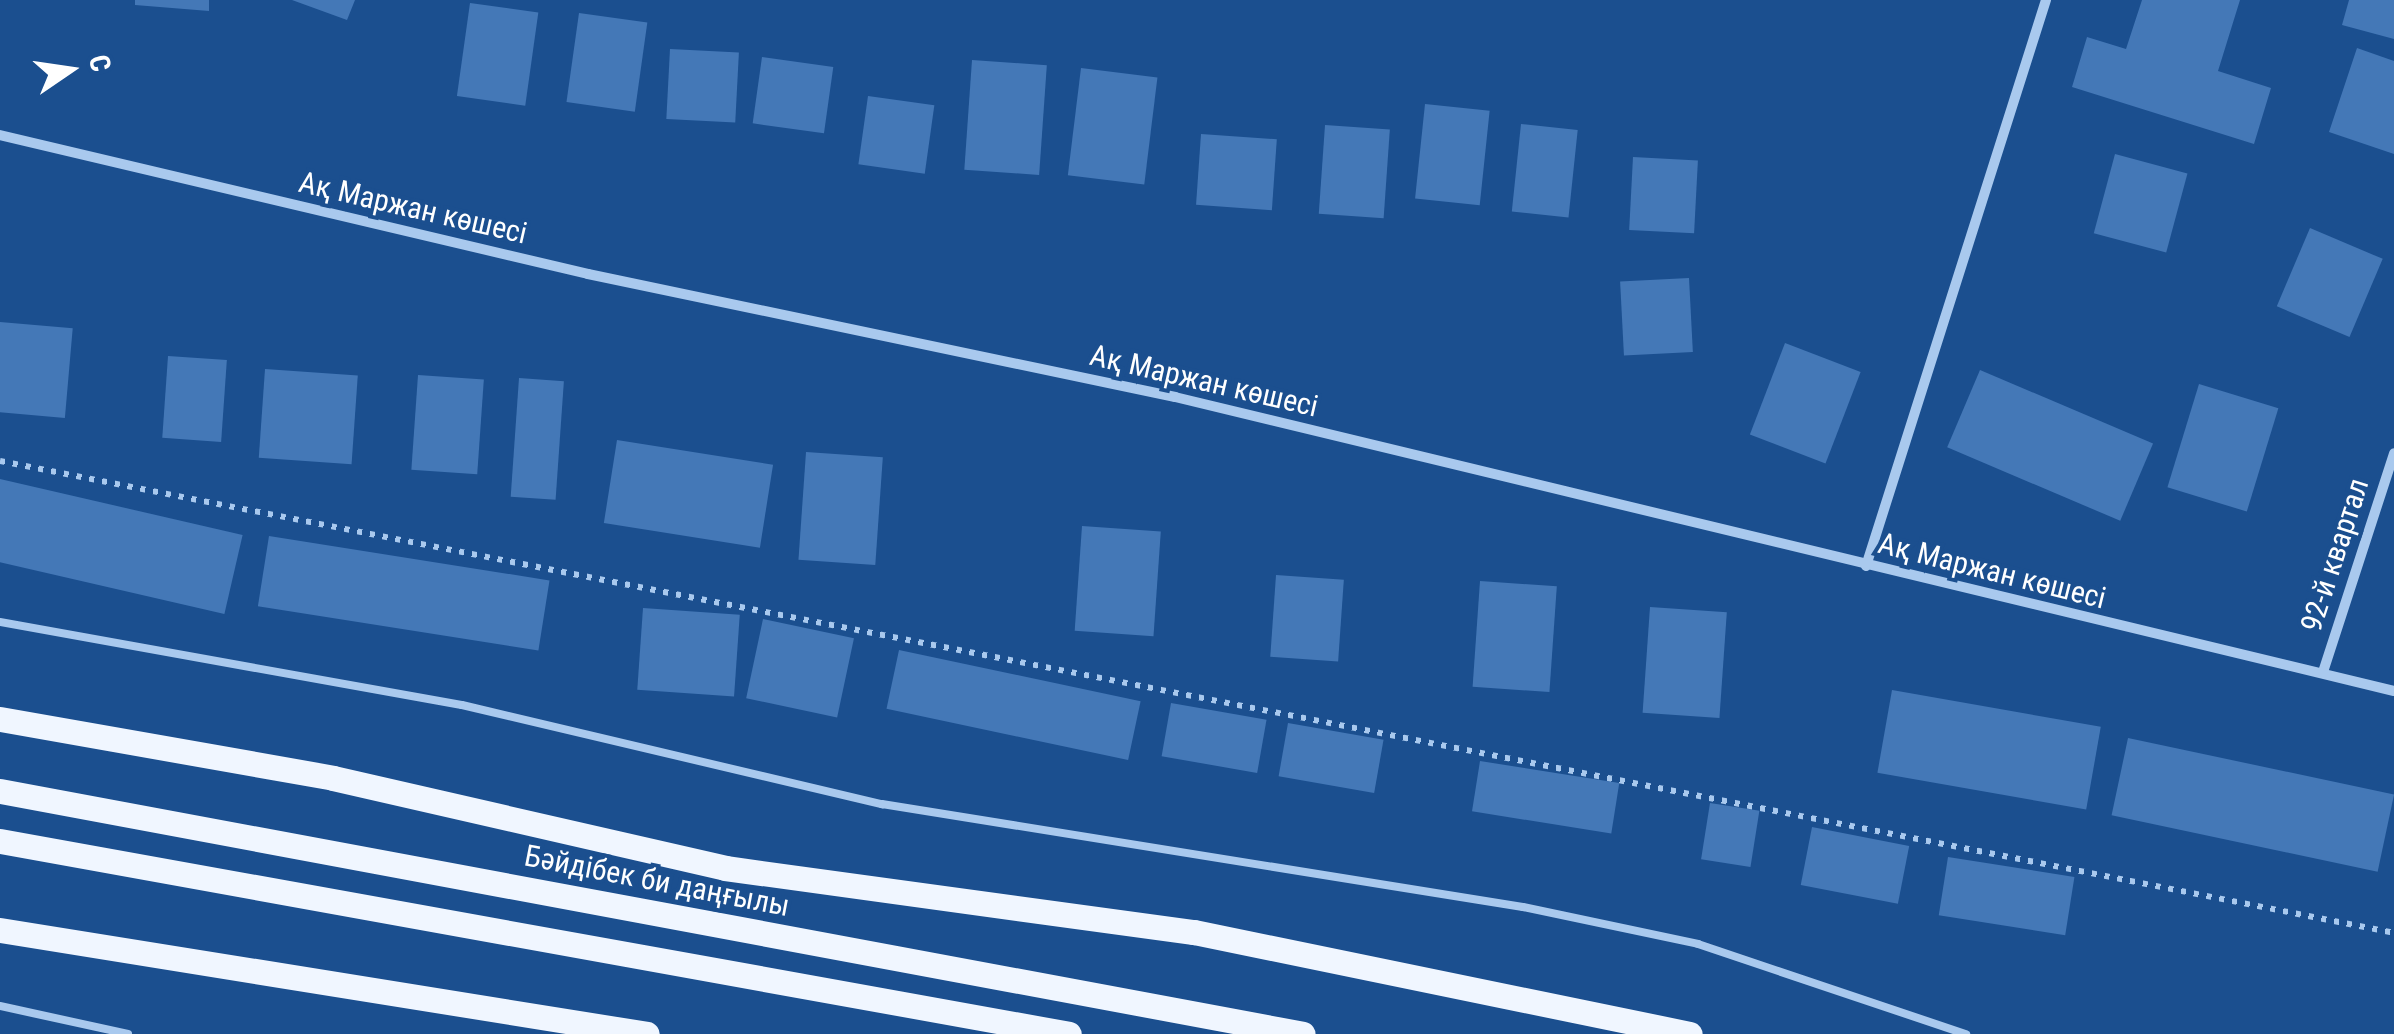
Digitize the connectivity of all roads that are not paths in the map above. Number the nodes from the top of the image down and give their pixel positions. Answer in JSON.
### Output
{"nodes":[{"id":1,"x":2046,"y":0,"type":"edge"},
{"id":2,"x":0,"y":135,"type":"edge"},
{"id":3,"x":2394,"y":453,"type":"edge"},
{"id":4,"x":1866,"y":566,"type":"junction"},
{"id":5,"x":0,"y":622,"type":"edge"},
{"id":6,"x":2324,"y":672,"type":"junction"},
{"id":7,"x":2394,"y":691,"type":"edge"},
{"id":8,"x":0,"y":719,"type":"edge"},
{"id":9,"x":0,"y":791,"type":"edge"},
{"id":10,"x":0,"y":841,"type":"edge"},
{"id":11,"x":0,"y":930,"type":"edge"},
{"id":12,"x":0,"y":1006,"type":"edge"},
{"id":13,"x":128,"y":1034,"type":"edge"},
{"id":14,"x":647,"y":1034,"type":"edge"},
{"id":15,"x":1070,"y":1034,"type":"edge"},
{"id":16,"x":1302,"y":1034,"type":"edge"},
{"id":17,"x":1690,"y":1034,"type":"edge"},
{"id":18,"x":1966,"y":1034,"type":"edge"}],
"edges":[{"from":1,"to":4,"type":"street"},
{"from":2,"to":4,"type":"street","name":"Ақ Маржан көшесі"},
{"from":3,"to":6,"type":"street","name":"92-й квартал"},
{"from":4,"to":6,"type":"street","name":"Ақ Маржан көшесі"},
{"from":5,"to":18,"type":"lane"},
{"from":6,"to":7,"type":"street","name":"Ақ Маржан көшесі"},
{"from":8,"to":17,"type":"main road"},
{"from":9,"to":16,"type":"main road","name":"Бәйдібек би даңғылы"},
{"from":10,"to":15,"type":"main road"},
{"from":11,"to":14,"type":"main road"},
{"from":12,"to":13,"type":"lane"}]}
